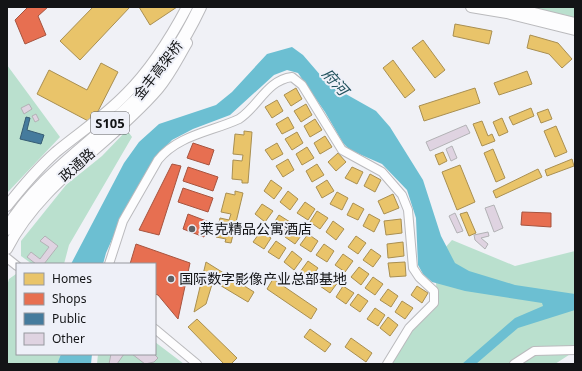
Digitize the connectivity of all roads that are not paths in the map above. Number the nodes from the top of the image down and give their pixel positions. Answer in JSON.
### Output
{"nodes":[{"id":1,"x":187,"y":7,"type":"edge"},
{"id":2,"x":194,"y":7,"type":"edge"},
{"id":3,"x":200,"y":7,"type":"edge"},
{"id":4,"x":206,"y":7,"type":"edge"},
{"id":5,"x":471,"y":7,"type":"edge"},
{"id":6,"x":510,"y":7,"type":"edge"},
{"id":7,"x":575,"y":23,"type":"edge"},
{"id":8,"x":575,"y":30,"type":"edge"},
{"id":9,"x":7,"y":206,"type":"edge"},
{"id":10,"x":7,"y":219,"type":"edge"},
{"id":11,"x":7,"y":229,"type":"edge"},
{"id":12,"x":7,"y":249,"type":"edge"},
{"id":13,"x":7,"y":258,"type":"edge"},
{"id":14,"x":109,"y":263,"type":"edge"},
{"id":15,"x":16,"y":265,"type":"edge"},
{"id":16,"x":156,"y":330,"type":"edge"},
{"id":17,"x":575,"y":350,"type":"edge"},
{"id":18,"x":197,"y":364,"type":"edge"},
{"id":19,"x":387,"y":364,"type":"edge"},
{"id":20,"x":514,"y":364,"type":"edge"}],
"edges":[{"from":1,"to":9,"type":"main road","name":"政通路"},
{"from":2,"to":10,"type":"highway","name":"金丰高架桥","number":"S105"},
{"from":3,"to":11,"type":"highway","name":"金丰高架桥","number":"S105"},
{"from":4,"to":12,"type":"main road","name":"政通路","number":"S105"},
{"from":5,"to":8,"type":"main road"},
{"from":6,"to":7,"type":"main road"},
{"from":13,"to":15,"type":"street"},
{"from":14,"to":19,"type":"street"},
{"from":16,"to":18,"type":"street"},
{"from":17,"to":20,"type":"street"}]}
